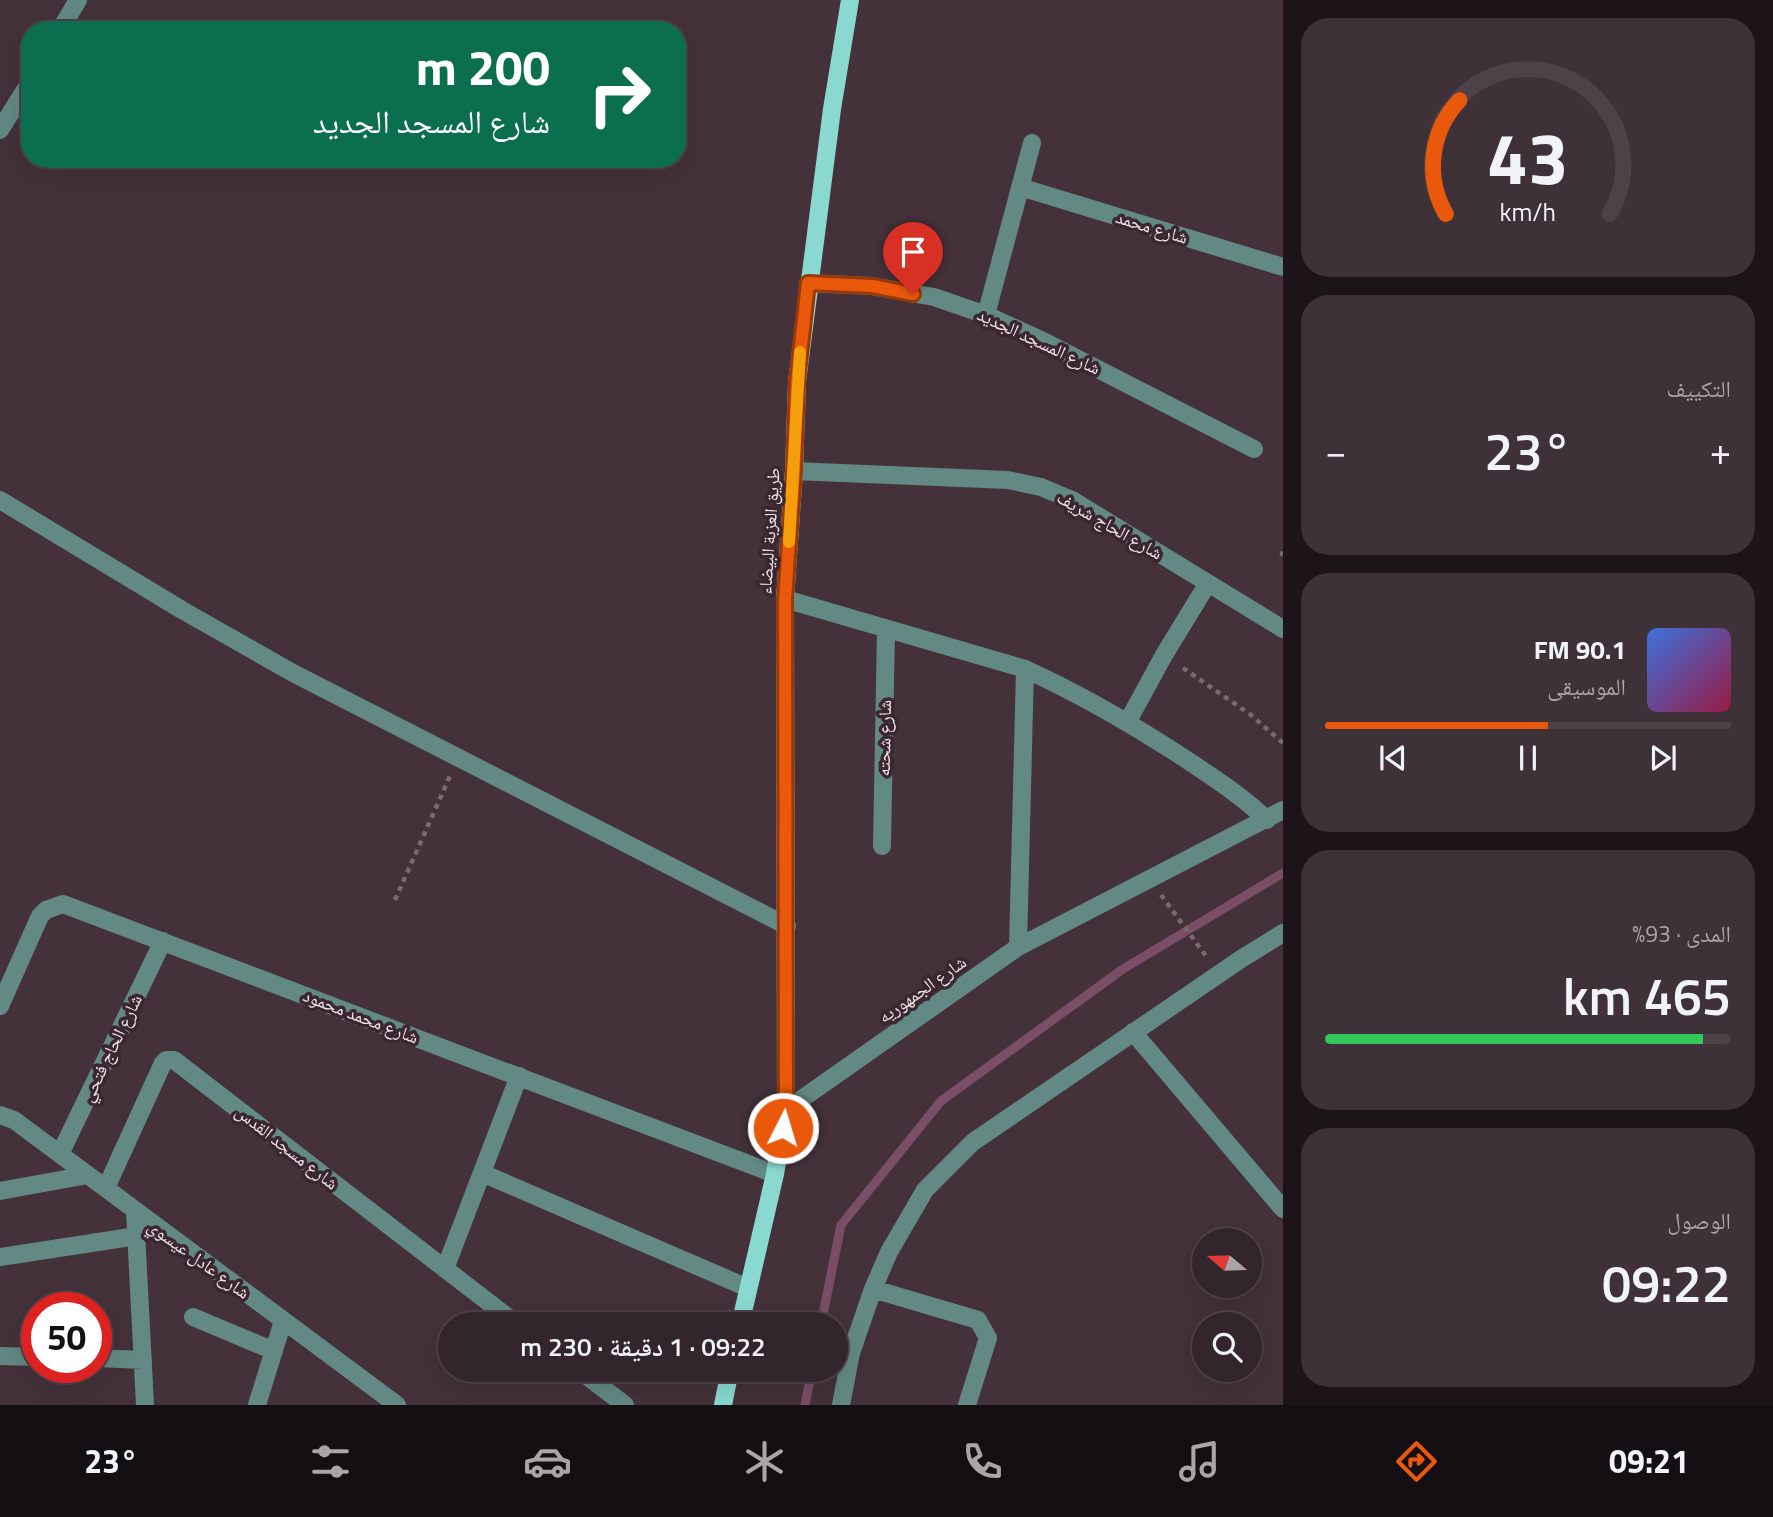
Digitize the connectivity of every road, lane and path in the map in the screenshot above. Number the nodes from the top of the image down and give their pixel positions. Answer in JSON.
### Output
{"nodes":[{"id":1,"x":78,"y":0,"type":"edge"},
{"id":2,"x":850,"y":0,"type":"edge"},
{"id":3,"x":65,"y":21,"type":"edge"},
{"id":4,"x":21,"y":96,"type":"edge"},
{"id":5,"x":0,"y":130,"type":"edge"},
{"id":6,"x":1032,"y":143,"type":"dead end"},
{"id":7,"x":1020,"y":187,"type":"junction"},
{"id":8,"x":1283,"y":267,"type":"edge"},
{"id":9,"x":808,"y":283,"type":"junction"},
{"id":10,"x":986,"y":314,"type":"junction"},
{"id":11,"x":1254,"y":449,"type":"dead end"},
{"id":12,"x":794,"y":471,"type":"junction"},
{"id":13,"x":0,"y":500,"type":"edge"},
{"id":14,"x":1208,"y":583,"type":"junction"},
{"id":15,"x":785,"y":599,"type":"junction"},
{"id":16,"x":886,"y":629,"type":"junction"},
{"id":17,"x":1283,"y":629,"type":"edge"},
{"id":18,"x":1164,"y":655,"type":"junction"},
{"id":19,"x":1025,"y":670,"type":"junction"},
{"id":20,"x":1128,"y":721,"type":"junction"},
{"id":21,"x":1283,"y":743,"type":"edge"},
{"id":22,"x":458,"y":759,"type":"junction"},
{"id":23,"x":1283,"y":810,"type":"edge"},
{"id":24,"x":1267,"y":820,"type":"junction"},
{"id":25,"x":883,"y":846,"type":"dead end"},
{"id":26,"x":1151,"y":880,"type":"junction"},
{"id":27,"x":395,"y":900,"type":"dead end"},
{"id":28,"x":787,"y":926,"type":"junction"},
{"id":29,"x":1283,"y":933,"type":"edge"},
{"id":30,"x":163,"y":942,"type":"junction"},
{"id":31,"x":1018,"y":947,"type":"junction"},
{"id":32,"x":1203,"y":952,"type":"dead end"},
{"id":33,"x":0,"y":1006,"type":"edge"},
{"id":34,"x":1133,"y":1032,"type":"junction"},
{"id":35,"x":519,"y":1076,"type":"junction"},
{"id":36,"x":786,"y":1110,"type":"junction"},
{"id":37,"x":0,"y":1115,"type":"edge"},
{"id":38,"x":60,"y":1154,"type":"junction"},
{"id":39,"x":482,"y":1173,"type":"junction"},
{"id":40,"x":775,"y":1174,"type":"junction"},
{"id":41,"x":88,"y":1175,"type":"junction"},
{"id":42,"x":106,"y":1188,"type":"junction"},
{"id":43,"x":0,"y":1191,"type":"edge"},
{"id":44,"x":1283,"y":1209,"type":"edge"},
{"id":45,"x":135,"y":1212,"type":"junction"},
{"id":46,"x":137,"y":1236,"type":"junction"},
{"id":47,"x":0,"y":1257,"type":"edge"},
{"id":48,"x":444,"y":1269,"type":"junction"},
{"id":49,"x":748,"y":1288,"type":"junction"},
{"id":50,"x":873,"y":1289,"type":"junction"},
{"id":51,"x":501,"y":1312,"type":"edge"},
{"id":52,"x":743,"y":1312,"type":"edge"},
{"id":53,"x":193,"y":1317,"type":"dead end"},
{"id":54,"x":283,"y":1321,"type":"junction"},
{"id":55,"x":274,"y":1351,"type":"junction"},
{"id":56,"x":0,"y":1356,"type":"edge"},
{"id":57,"x":21,"y":1357,"type":"edge"},
{"id":58,"x":112,"y":1359,"type":"edge"},
{"id":59,"x":143,"y":1360,"type":"junction"},
{"id":60,"x":595,"y":1382,"type":"edge"},
{"id":61,"x":728,"y":1382,"type":"edge"},
{"id":62,"x":376,"y":1398,"type":"edge"},
{"id":63,"x":145,"y":1405,"type":"edge"},
{"id":64,"x":257,"y":1405,"type":"edge"},
{"id":65,"x":397,"y":1405,"type":"edge"},
{"id":66,"x":625,"y":1405,"type":"edge"},
{"id":67,"x":723,"y":1405,"type":"edge"},
{"id":68,"x":841,"y":1405,"type":"edge"},
{"id":69,"x":967,"y":1405,"type":"edge"}],
"edges":[{"from":1,"to":3,"type":"street"},
{"from":2,"to":9,"type":"main road","name":"طريق العزبة البيضاء"},
{"from":4,"to":5,"type":"street"},
{"from":6,"to":7,"type":"street"},
{"from":7,"to":8,"type":"street","name":"شارع محمد"},
{"from":7,"to":10,"type":"street"},
{"from":9,"to":10,"type":"street","name":"شارع المسجد الجديد"},
{"from":9,"to":12,"type":"main road","name":"طريق العزبة البيضاء"},
{"from":10,"to":11,"type":"street","name":"شارع المسجد الجديد"},
{"from":12,"to":14,"type":"street","name":"شارع الحاج شريف"},
{"from":12,"to":15,"type":"main road","name":"طريق العزبة البيضاء"},
{"from":13,"to":22,"type":"street"},
{"from":14,"to":17,"type":"street","name":"شارع الحاج شريف"},
{"from":14,"to":18,"type":"street"},
{"from":15,"to":16,"type":"street"},
{"from":15,"to":28,"type":"main road","name":"طريق العزبة البيضاء"},
{"from":16,"to":19,"type":"street"},
{"from":16,"to":25,"type":"street","name":"شارع شحته"},
{"from":18,"to":20,"type":"street"},
{"from":18,"to":21,"type":"path"},
{"from":19,"to":20,"type":"street"},
{"from":19,"to":31,"type":"street"},
{"from":20,"to":24,"type":"street"},
{"from":22,"to":27,"type":"path"},
{"from":22,"to":28,"type":"street"},
{"from":23,"to":24,"type":"street","name":"شارع الجمهوريه"},
{"from":24,"to":26,"type":"street","name":"شارع الجمهوريه"},
{"from":26,"to":31,"type":"street","name":"شارع الجمهوريه"},
{"from":26,"to":32,"type":"path"},
{"from":28,"to":36,"type":"main road","name":"طريق العزبة البيضاء"},
{"from":29,"to":34,"type":"street"},
{"from":30,"to":33,"type":"street","name":"شارع محمد محمود"},
{"from":30,"to":35,"type":"street","name":"شارع محمد محمود"},
{"from":30,"to":38,"type":"street","name":"شارع الحاج فتحي"},
{"from":31,"to":36,"type":"street","name":"شارع الجمهوريه"},
{"from":34,"to":44,"type":"street"},
{"from":34,"to":50,"type":"street"},
{"from":35,"to":39,"type":"street"},
{"from":35,"to":40,"type":"street","name":"شارع محمد محمود"},
{"from":36,"to":40,"type":"main road"},
{"from":37,"to":38,"type":"street","name":"شارع عادل عيسوي"},
{"from":38,"to":41,"type":"street","name":"شارع عادل عيسوي"},
{"from":39,"to":48,"type":"street"},
{"from":39,"to":49,"type":"street"},
{"from":40,"to":49,"type":"main road"},
{"from":41,"to":42,"type":"street","name":"شارع عادل عيسوي"},
{"from":41,"to":43,"type":"street"},
{"from":42,"to":45,"type":"street","name":"شارع عادل عيسوي"},
{"from":42,"to":48,"type":"street","name":"شارع مسجد القدس"},
{"from":45,"to":46,"type":"street"},
{"from":45,"to":54,"type":"street","name":"شارع عادل عيسوي"},
{"from":46,"to":47,"type":"street"},
{"from":46,"to":59,"type":"street"},
{"from":48,"to":51,"type":"street","name":"شارع مسجد القدس"},
{"from":49,"to":52,"type":"main road"},
{"from":50,"to":68,"type":"street"},
{"from":50,"to":69,"type":"street"},
{"from":53,"to":55,"type":"street"},
{"from":54,"to":55,"type":"street"},
{"from":54,"to":62,"type":"street","name":"شارع عادل عيسوي"},
{"from":55,"to":64,"type":"street"},
{"from":56,"to":57,"type":"street"},
{"from":58,"to":59,"type":"street"},
{"from":59,"to":63,"type":"street"},
{"from":60,"to":66,"type":"street"},
{"from":61,"to":67,"type":"main road"},
{"from":62,"to":65,"type":"street","name":"شارع عادل عيسوي"}]}
